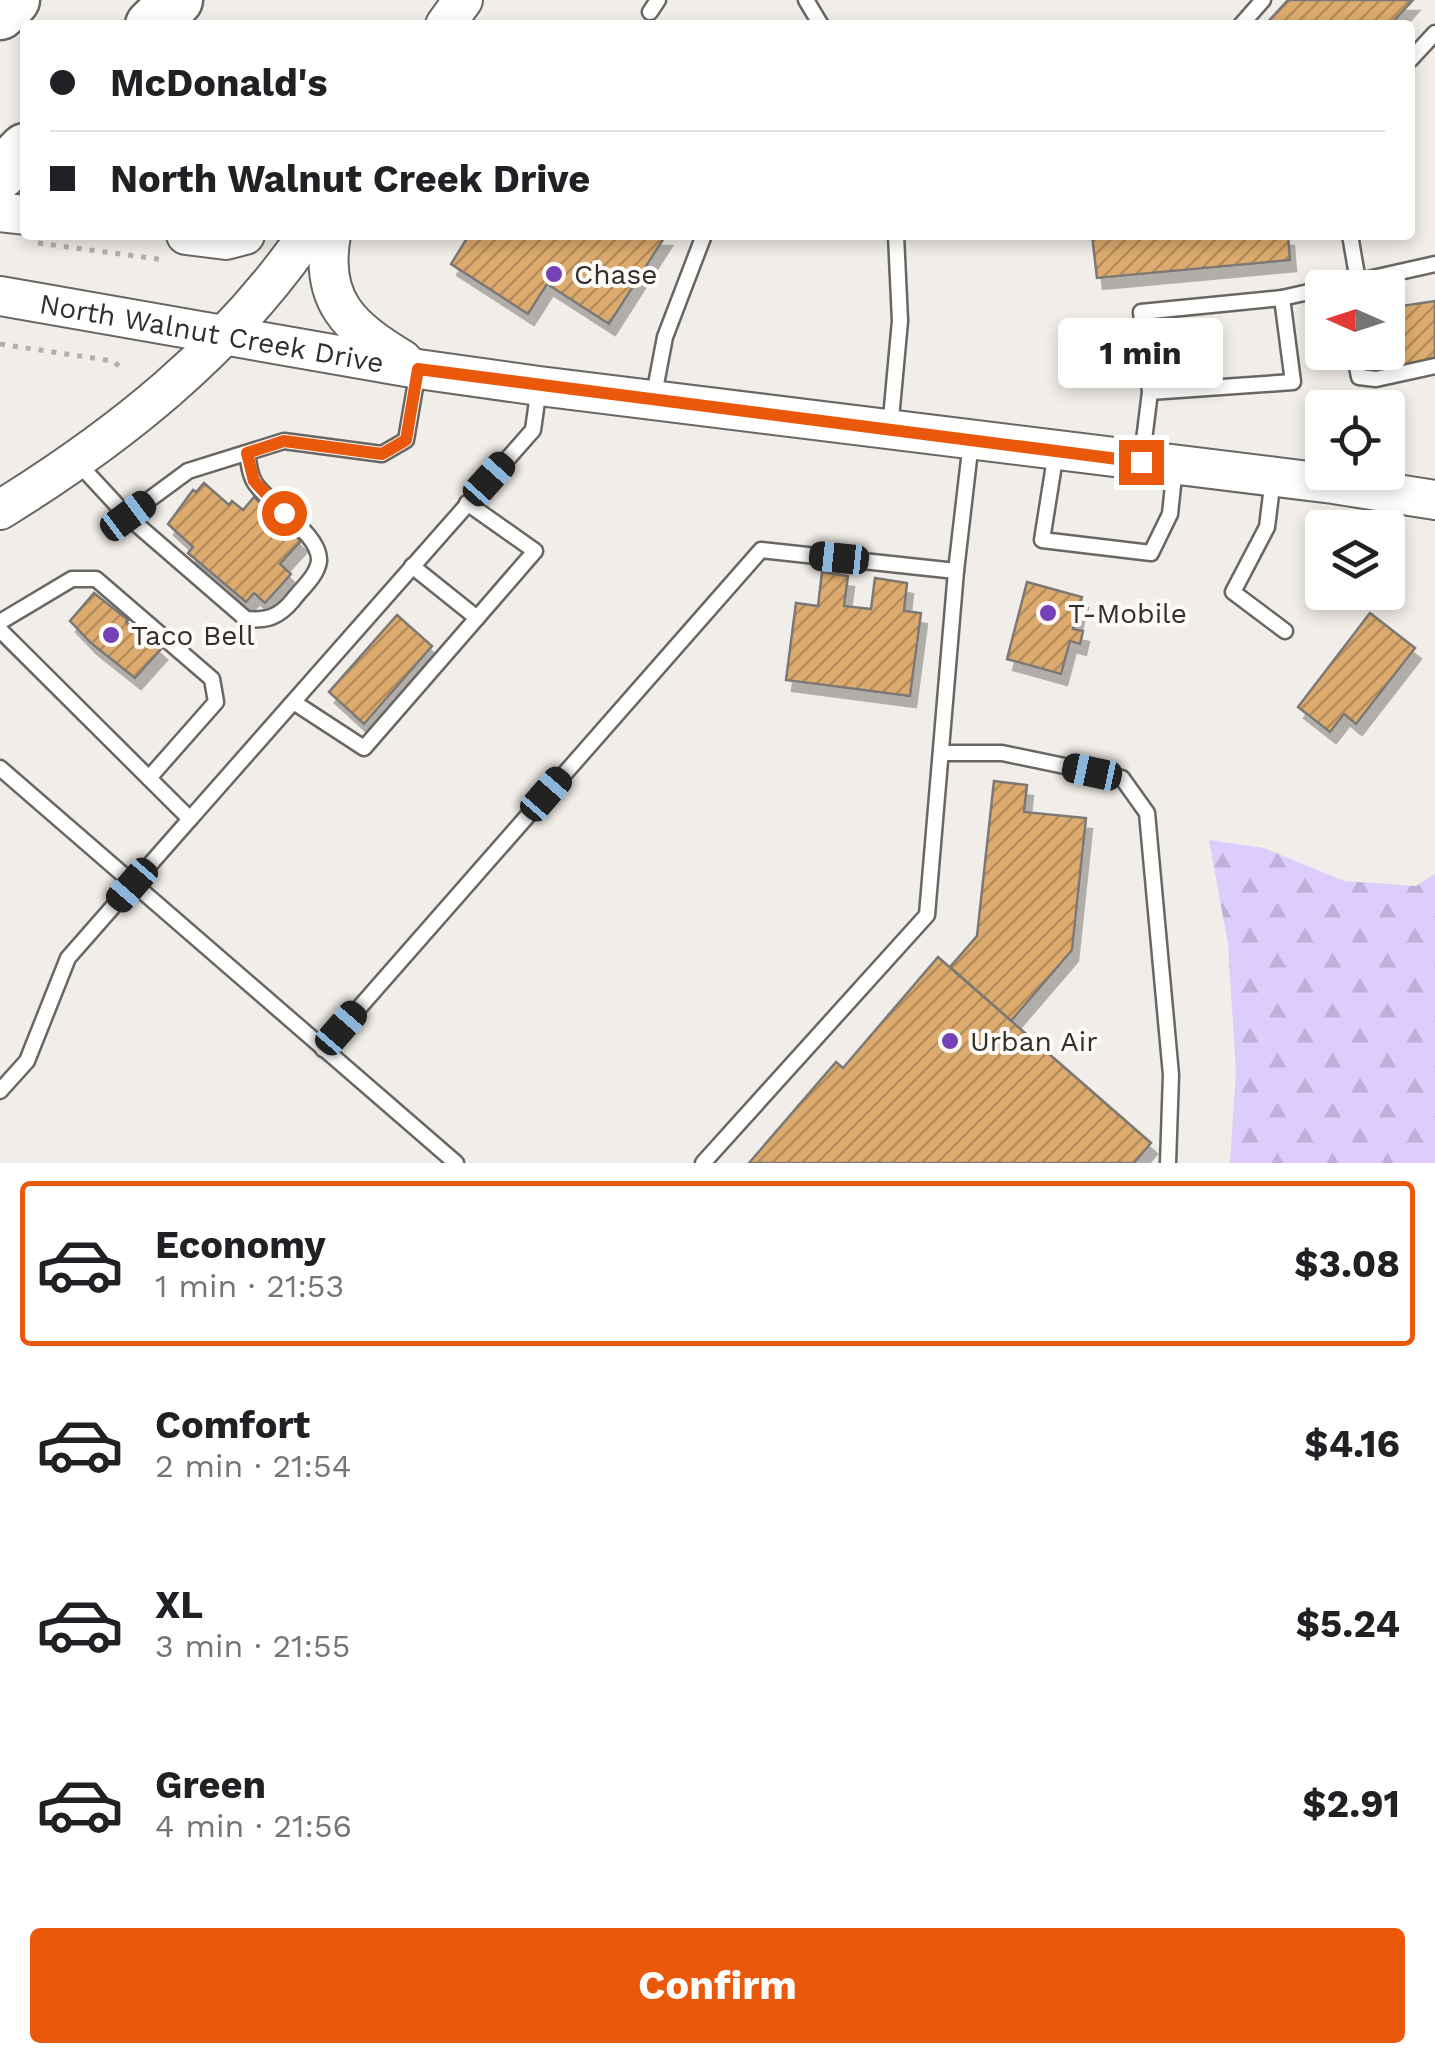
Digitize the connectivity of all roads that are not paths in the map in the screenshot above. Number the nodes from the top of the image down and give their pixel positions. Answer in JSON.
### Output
{"nodes":[{"id":1,"x":14,"y":0,"type":"edge"},
{"id":2,"x":177,"y":0,"type":"edge"},
{"id":3,"x":463,"y":0,"type":"edge"},
{"id":4,"x":1263,"y":0,"type":"edge"},
{"id":5,"x":0,"y":14,"type":"edge"},
{"id":6,"x":157,"y":20,"type":"edge"},
{"id":7,"x":448,"y":20,"type":"edge"},
{"id":8,"x":1245,"y":20,"type":"edge"},
{"id":9,"x":1435,"y":33,"type":"edge"},
{"id":10,"x":1415,"y":55,"type":"edge"},
{"id":11,"x":20,"y":154,"type":"edge"},
{"id":12,"x":0,"y":174,"type":"edge"},
{"id":13,"x":303,"y":240,"type":"edge"},
{"id":14,"x":330,"y":240,"type":"edge"},
{"id":15,"x":702,"y":240,"type":"edge"},
{"id":16,"x":896,"y":240,"type":"edge"},
{"id":17,"x":1351,"y":240,"type":"edge"},
{"id":18,"x":1435,"y":264,"type":"edge"},
{"id":19,"x":1356,"y":270,"type":"edge"},
{"id":20,"x":1405,"y":271,"type":"edge"},
{"id":21,"x":1305,"y":293,"type":"edge"},
{"id":22,"x":12,"y":298,"type":"edge"},
{"id":23,"x":1282,"y":298,"type":"junction"},
{"id":24,"x":222,"y":336,"type":"junction"},
{"id":25,"x":1435,"y":366,"type":"edge"},
{"id":26,"x":418,"y":369,"type":"junction"},
{"id":27,"x":1357,"y":370,"type":"edge"},
{"id":28,"x":539,"y":386,"type":"junction"},
{"id":29,"x":1150,"y":392,"type":"junction"},
{"id":30,"x":652,"y":400,"type":"junction"},
{"id":31,"x":890,"y":432,"type":"junction"},
{"id":32,"x":971,"y":441,"type":"junction"},
{"id":33,"x":1056,"y":452,"type":"junction"},
{"id":34,"x":247,"y":453,"type":"junction"},
{"id":35,"x":77,"y":462,"type":"junction"},
{"id":36,"x":1158,"y":464,"type":"junction"},
{"id":37,"x":1274,"y":478,"type":"junction"},
{"id":38,"x":1435,"y":500,"type":"edge"},
{"id":39,"x":467,"y":503,"type":"junction"},
{"id":40,"x":0,"y":510,"type":"edge"},
{"id":41,"x":128,"y":516,"type":"junction"},
{"id":42,"x":412,"y":566,"type":"junction"},
{"id":43,"x":956,"y":571,"type":"junction"},
{"id":44,"x":477,"y":618,"type":"junction"},
{"id":45,"x":0,"y":622,"type":"edge"},
{"id":46,"x":0,"y":630,"type":"edge"},
{"id":47,"x":1285,"y":630,"type":"dead end"},
{"id":48,"x":295,"y":703,"type":"junction"},
{"id":49,"x":941,"y":753,"type":"junction"},
{"id":50,"x":0,"y":768,"type":"edge"},
{"id":51,"x":149,"y":778,"type":"junction"},
{"id":52,"x":190,"y":819,"type":"junction"},
{"id":53,"x":132,"y":885,"type":"junction"},
{"id":54,"x":323,"y":1049,"type":"junction"},
{"id":55,"x":0,"y":1091,"type":"edge"},
{"id":56,"x":456,"y":1163,"type":"edge"},
{"id":57,"x":704,"y":1163,"type":"edge"},
{"id":58,"x":1168,"y":1163,"type":"edge"}],
"edges":[{"from":1,"to":5,"type":"highway"},
{"from":2,"to":6,"type":"highway"},
{"from":3,"to":7,"type":"main road"},
{"from":4,"to":8,"type":"lane"},
{"from":9,"to":10,"type":"lane"},
{"from":11,"to":12,"type":"highway"},
{"from":13,"to":24,"type":"main road"},
{"from":14,"to":26,"type":"main road"},
{"from":15,"to":30,"type":"lane"},
{"from":16,"to":31,"type":"lane"},
{"from":17,"to":19,"type":"lane"},
{"from":18,"to":20,"type":"lane"},
{"from":21,"to":23,"type":"lane"},
{"from":22,"to":24,"type":"main road","name":"North Walnut Creek Drive"},
{"from":23,"to":29,"type":"lane"},
{"from":23,"to":29,"type":"lane"},
{"from":24,"to":26,"type":"main road","name":"North Walnut Creek Drive"},
{"from":24,"to":35,"type":"main road"},
{"from":25,"to":27,"type":"lane"},
{"from":26,"to":28,"type":"main road","name":"North Walnut Creek Drive"},
{"from":26,"to":34,"type":"lane"},
{"from":28,"to":30,"type":"main road","name":"North Walnut Creek Drive"},
{"from":28,"to":39,"type":"lane"},
{"from":29,"to":36,"type":"lane"},
{"from":30,"to":31,"type":"main road","name":"North Walnut Creek Drive"},
{"from":31,"to":32,"type":"main road","name":"North Walnut Creek Drive"},
{"from":32,"to":33,"type":"main road","name":"North Walnut Creek Drive"},
{"from":32,"to":43,"type":"lane"},
{"from":33,"to":36,"type":"main road","name":"North Walnut Creek Drive"},
{"from":33,"to":36,"type":"lane"},
{"from":34,"to":41,"type":"lane"},
{"from":34,"to":41,"type":"lane"},
{"from":35,"to":40,"type":"main road"},
{"from":35,"to":41,"type":"lane"},
{"from":36,"to":37,"type":"main road","name":"North Walnut Creek Drive"},
{"from":37,"to":38,"type":"main road","name":"North Walnut Creek Drive"},
{"from":37,"to":47,"type":"lane"},
{"from":39,"to":42,"type":"lane"},
{"from":39,"to":44,"type":"lane"},
{"from":42,"to":44,"type":"lane"},
{"from":42,"to":48,"type":"lane"},
{"from":43,"to":49,"type":"lane"},
{"from":43,"to":54,"type":"lane"},
{"from":44,"to":48,"type":"lane"},
{"from":45,"to":51,"type":"lane"},
{"from":46,"to":51,"type":"lane"},
{"from":48,"to":52,"type":"lane"},
{"from":49,"to":57,"type":"lane"},
{"from":49,"to":58,"type":"lane"},
{"from":50,"to":53,"type":"lane"},
{"from":51,"to":52,"type":"lane"},
{"from":52,"to":53,"type":"lane"},
{"from":53,"to":54,"type":"lane"},
{"from":53,"to":55,"type":"lane"},
{"from":54,"to":56,"type":"lane"}]}
